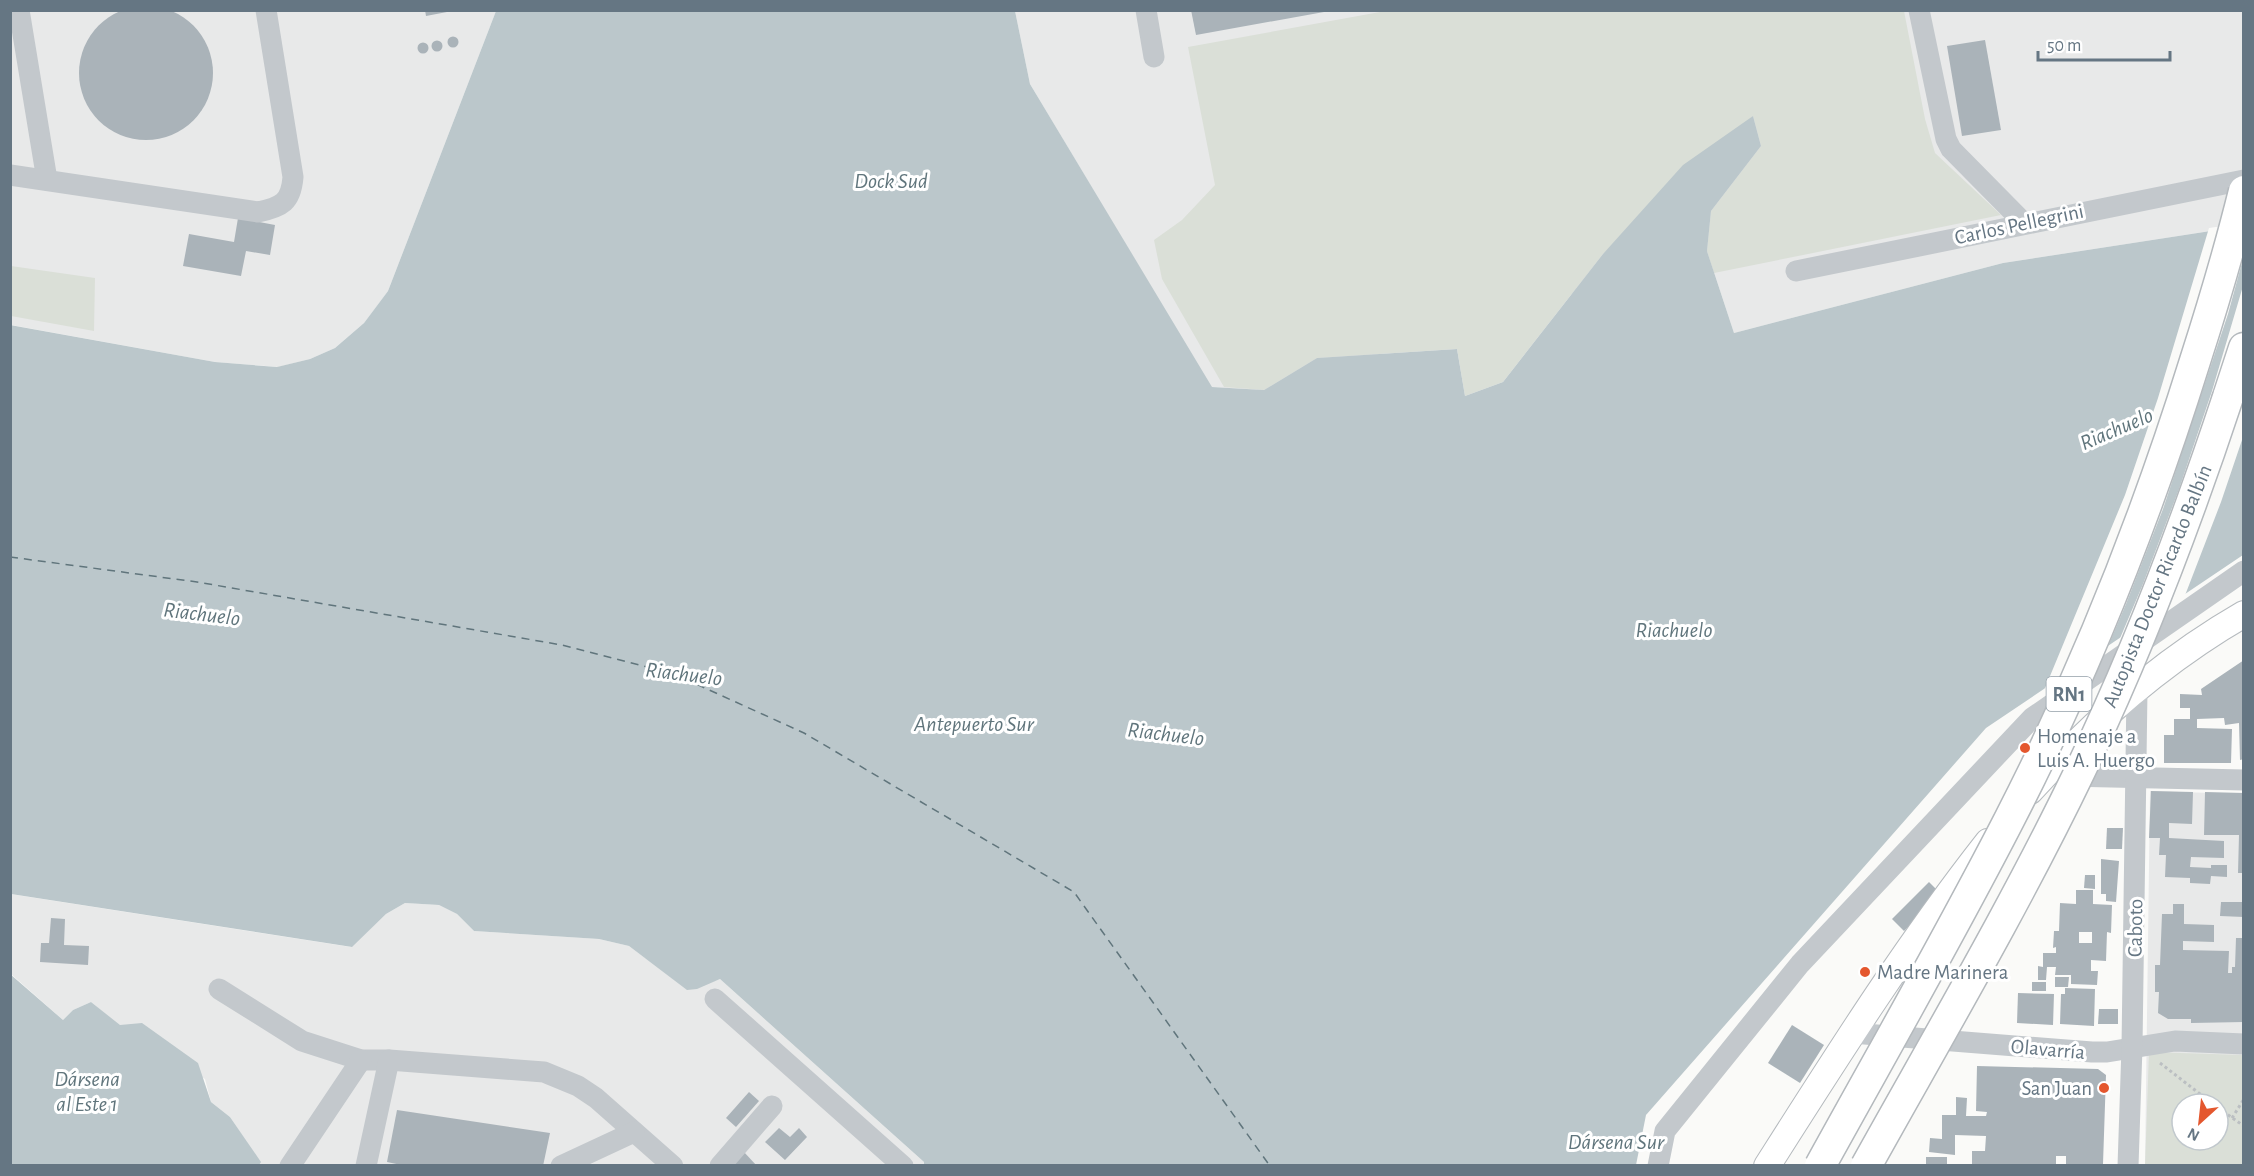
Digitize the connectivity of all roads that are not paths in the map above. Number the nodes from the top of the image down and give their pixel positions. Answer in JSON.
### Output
{"nodes":[{"id":1,"x":19,"y":10,"type":"edge"},
{"id":2,"x":266,"y":10,"type":"edge"},
{"id":3,"x":1146,"y":10,"type":"edge"},
{"id":4,"x":1919,"y":10,"type":"edge"},
{"id":5,"x":1154,"y":57,"type":"dead end"},
{"id":6,"x":10,"y":175,"type":"edge"},
{"id":7,"x":47,"y":180,"type":"junction"},
{"id":8,"x":2244,"y":180,"type":"edge"},
{"id":9,"x":2244,"y":191,"type":"edge"},
{"id":10,"x":2024,"y":223,"type":"junction"},
{"id":11,"x":1796,"y":271,"type":"dead end"},
{"id":12,"x":2244,"y":348,"type":"edge"},
{"id":13,"x":2244,"y":570,"type":"edge"},
{"id":14,"x":2244,"y":614,"type":"edge"},
{"id":15,"x":2137,"y":690,"type":"junction"},
{"id":16,"x":2044,"y":775,"type":"junction"},
{"id":17,"x":2137,"y":777,"type":"junction"},
{"id":18,"x":2244,"y":780,"type":"edge"},
{"id":19,"x":219,"y":989,"type":"dead end"},
{"id":20,"x":715,"y":999,"type":"dead end"},
{"id":21,"x":1852,"y":1033,"type":"junction"},
{"id":22,"x":1901,"y":1037,"type":"junction"},
{"id":23,"x":2244,"y":1044,"type":"edge"},
{"id":24,"x":2133,"y":1047,"type":"junction"},
{"id":25,"x":361,"y":1060,"type":"junction"},
{"id":26,"x":388,"y":1060,"type":"junction"},
{"id":27,"x":772,"y":1106,"type":"dead end"},
{"id":28,"x":634,"y":1132,"type":"junction"},
{"id":29,"x":557,"y":1164,"type":"edge"},
{"id":30,"x":290,"y":1166,"type":"edge"},
{"id":31,"x":366,"y":1166,"type":"edge"},
{"id":32,"x":673,"y":1166,"type":"edge"},
{"id":33,"x":720,"y":1166,"type":"edge"},
{"id":34,"x":903,"y":1166,"type":"edge"},
{"id":35,"x":1658,"y":1166,"type":"edge"},
{"id":36,"x":1767,"y":1166,"type":"edge"},
{"id":37,"x":1820,"y":1166,"type":"edge"},
{"id":38,"x":1827,"y":1166,"type":"edge"},
{"id":39,"x":1866,"y":1166,"type":"edge"},
{"id":40,"x":2128,"y":1166,"type":"edge"}],
"edges":[{"from":1,"to":7,"type":"street"},
{"from":2,"to":7,"type":"street"},
{"from":3,"to":5,"type":"street"},
{"from":4,"to":10,"type":"street"},
{"from":6,"to":7,"type":"street"},
{"from":8,"to":10,"type":"street","name":"Carlos Pellegrini"},
{"from":9,"to":37,"type":"highway","name":"Autopista Doctor Ricardo Balbín","number":"RN1","bridge":true},
{"from":10,"to":11,"type":"street","name":"Carlos Pellegrini"},
{"from":12,"to":39,"type":"highway","name":"Autopista Doctor Ricardo Balbín","number":"RN1","bridge":true},
{"from":13,"to":35,"type":"street"},
{"from":14,"to":15,"type":"main road"},
{"from":15,"to":16,"type":"main road"},
{"from":15,"to":17,"type":"street","name":"Caboto"},
{"from":16,"to":17,"type":"street"},
{"from":16,"to":21,"type":"main road"},
{"from":16,"to":22,"type":"main road"},
{"from":17,"to":18,"type":"street"},
{"from":17,"to":24,"type":"street","name":"Caboto"},
{"from":19,"to":25,"type":"street"},
{"from":20,"to":34,"type":"street"},
{"from":21,"to":22,"type":"street","name":"Olavarría"},
{"from":21,"to":36,"type":"main road"},
{"from":22,"to":24,"type":"street","name":"Olavarría"},
{"from":22,"to":38,"type":"main road"},
{"from":23,"to":24,"type":"street","name":"Olavarría"},
{"from":24,"to":40,"type":"street","name":"Caboto"},
{"from":25,"to":26,"type":"street"},
{"from":25,"to":30,"type":"street"},
{"from":26,"to":28,"type":"street"},
{"from":26,"to":31,"type":"street"},
{"from":27,"to":33,"type":"street"},
{"from":28,"to":29,"type":"street"},
{"from":28,"to":32,"type":"street"}]}
